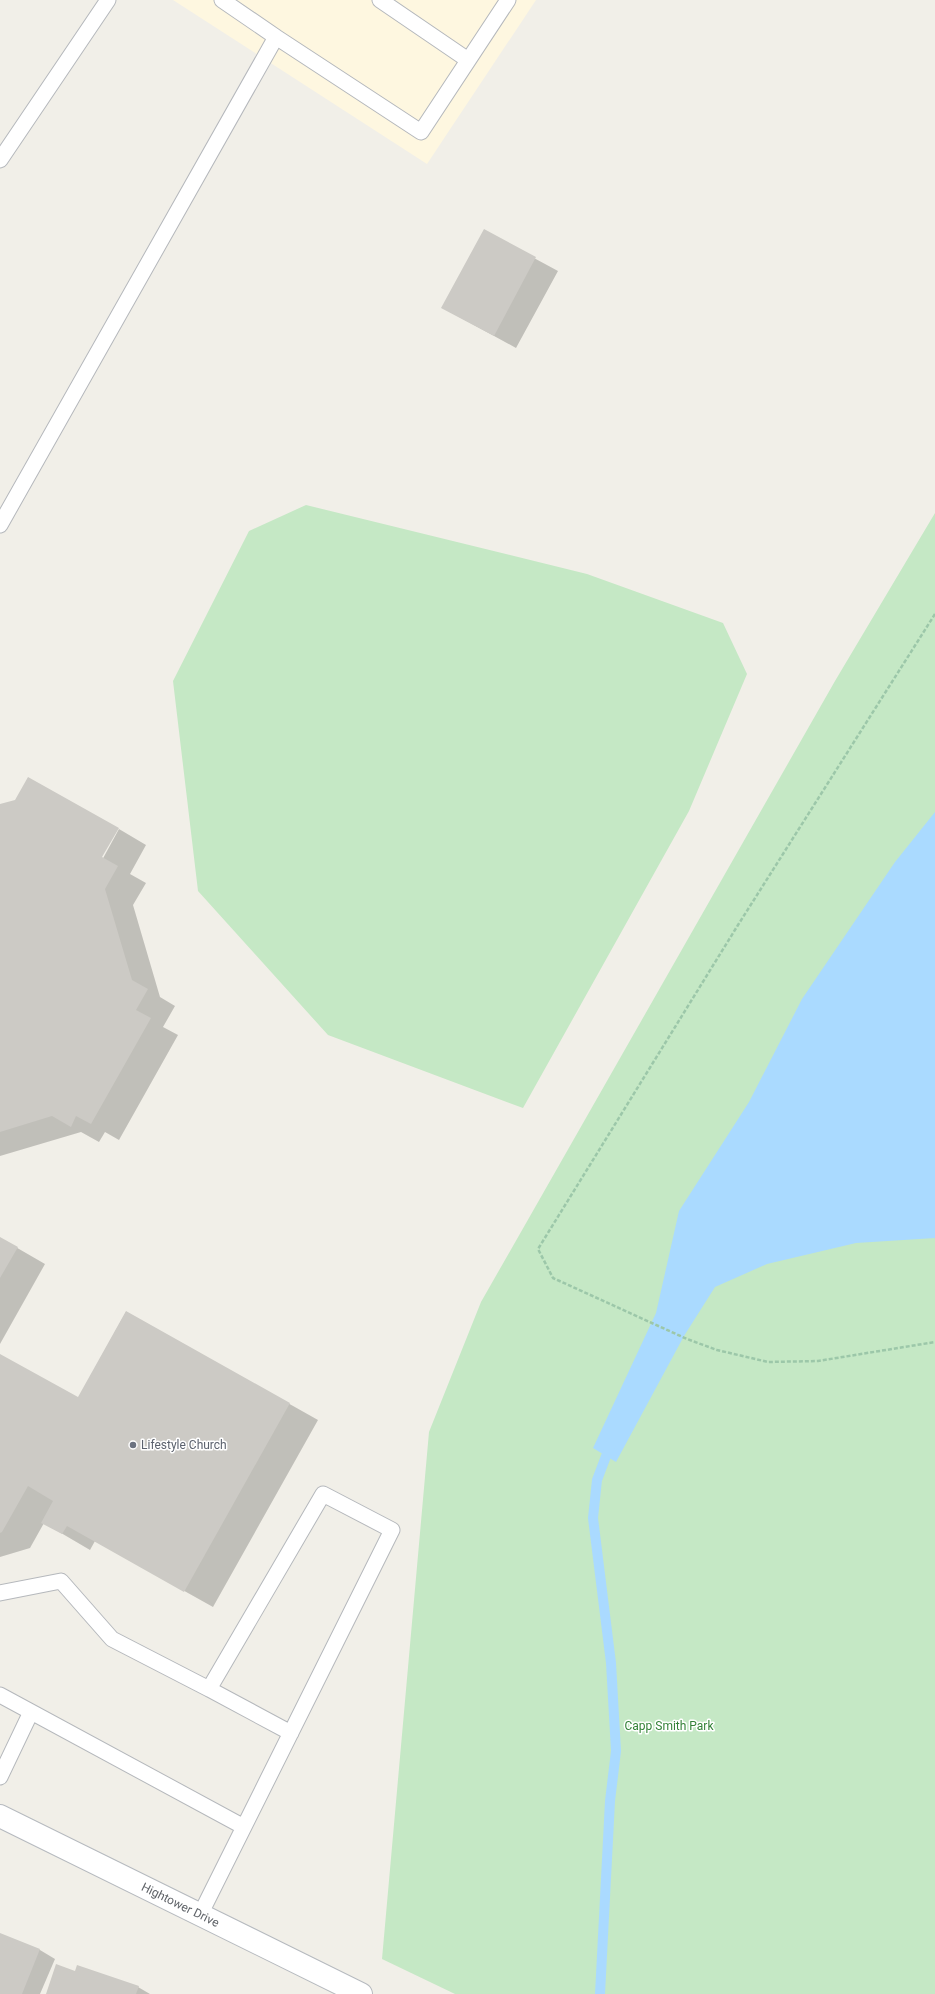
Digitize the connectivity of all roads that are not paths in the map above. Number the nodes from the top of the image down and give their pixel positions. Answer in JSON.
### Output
{"nodes":[{"id":1,"x":108,"y":0,"type":"edge"},
{"id":2,"x":222,"y":0,"type":"edge"},
{"id":3,"x":380,"y":0,"type":"edge"},
{"id":4,"x":508,"y":0,"type":"edge"},
{"id":5,"x":276,"y":37,"type":"junction"},
{"id":6,"x":468,"y":60,"type":"junction"},
{"id":7,"x":0,"y":160,"type":"edge"},
{"id":8,"x":0,"y":525,"type":"edge"},
{"id":9,"x":0,"y":1593,"type":"edge"},
{"id":10,"x":209,"y":1690,"type":"junction"},
{"id":11,"x":0,"y":1696,"type":"edge"},
{"id":12,"x":31,"y":1712,"type":"junction"},
{"id":13,"x":291,"y":1733,"type":"junction"},
{"id":14,"x":0,"y":1777,"type":"edge"},
{"id":15,"x":0,"y":1816,"type":"edge"},
{"id":16,"x":244,"y":1827,"type":"junction"},
{"id":17,"x":200,"y":1915,"type":"junction"},
{"id":18,"x":361,"y":1994,"type":"edge"}],
"edges":[{"from":1,"to":7,"type":"lane"},
{"from":2,"to":5,"type":"lane"},
{"from":3,"to":6,"type":"lane"},
{"from":4,"to":6,"type":"lane"},
{"from":5,"to":6,"type":"lane"},
{"from":5,"to":8,"type":"lane"},
{"from":9,"to":10,"type":"lane"},
{"from":10,"to":13,"type":"lane"},
{"from":10,"to":13,"type":"lane"},
{"from":11,"to":12,"type":"lane"},
{"from":12,"to":14,"type":"lane"},
{"from":12,"to":16,"type":"lane"},
{"from":13,"to":16,"type":"lane"},
{"from":15,"to":17,"type":"main road","name":"Hightower Drive"},
{"from":16,"to":17,"type":"lane"},
{"from":17,"to":18,"type":"main road","name":"Hightower Drive"}]}
